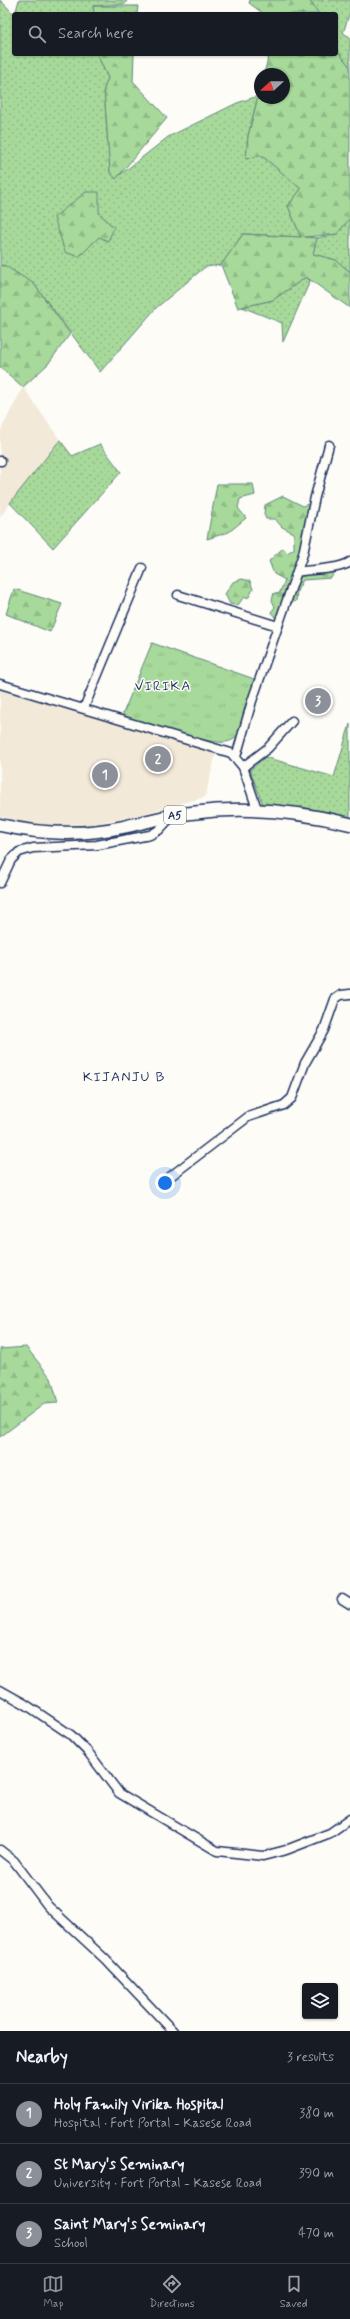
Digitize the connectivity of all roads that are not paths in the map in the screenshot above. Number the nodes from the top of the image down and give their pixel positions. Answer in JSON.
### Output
{"nodes":[{"id":1,"x":330,"y":445,"type":"dead end"},
{"id":2,"x":350,"y":562,"type":"edge"},
{"id":3,"x":142,"y":568,"type":"dead end"},
{"id":4,"x":297,"y":572,"type":"junction"},
{"id":5,"x":178,"y":595,"type":"dead end"},
{"id":6,"x":278,"y":626,"type":"junction"},
{"id":7,"x":0,"y":684,"type":"edge"},
{"id":8,"x":84,"y":708,"type":"junction"},
{"id":9,"x":292,"y":721,"type":"dead end"},
{"id":10,"x":236,"y":757,"type":"junction"},
{"id":11,"x":243,"y":767,"type":"junction"},
{"id":12,"x":257,"y":810,"type":"junction"},
{"id":13,"x":173,"y":815,"type":"junction"},
{"id":14,"x":350,"y":824,"type":"edge"},
{"id":15,"x":0,"y":825,"type":"edge"},
{"id":16,"x":0,"y":884,"type":"edge"},
{"id":17,"x":350,"y":994,"type":"edge"},
{"id":18,"x":167,"y":1179,"type":"dead end"},
{"id":19,"x":342,"y":1599,"type":"dead end"},
{"id":20,"x":350,"y":1604,"type":"edge"},
{"id":21,"x":0,"y":1690,"type":"edge"},
{"id":22,"x":350,"y":1819,"type":"edge"},
{"id":23,"x":0,"y":1850,"type":"edge"},
{"id":24,"x":173,"y":2031,"type":"edge"}],
"edges":[{"from":1,"to":4,"type":"street"},
{"from":2,"to":4,"type":"street"},
{"from":3,"to":8,"type":"street"},
{"from":4,"to":6,"type":"street"},
{"from":5,"to":6,"type":"street"},
{"from":6,"to":10,"type":"street"},
{"from":7,"to":8,"type":"street"},
{"from":8,"to":10,"type":"street"},
{"from":9,"to":11,"type":"street"},
{"from":10,"to":11,"type":"street"},
{"from":11,"to":12,"type":"street"},
{"from":12,"to":13,"type":"highway","number":"A5"},
{"from":12,"to":14,"type":"highway","number":"A5"},
{"from":13,"to":15,"type":"highway","number":"A5"},
{"from":13,"to":16,"type":"street"},
{"from":17,"to":18,"type":"street"},
{"from":19,"to":20,"type":"street"},
{"from":21,"to":22,"type":"street"},
{"from":23,"to":24,"type":"street"}]}
